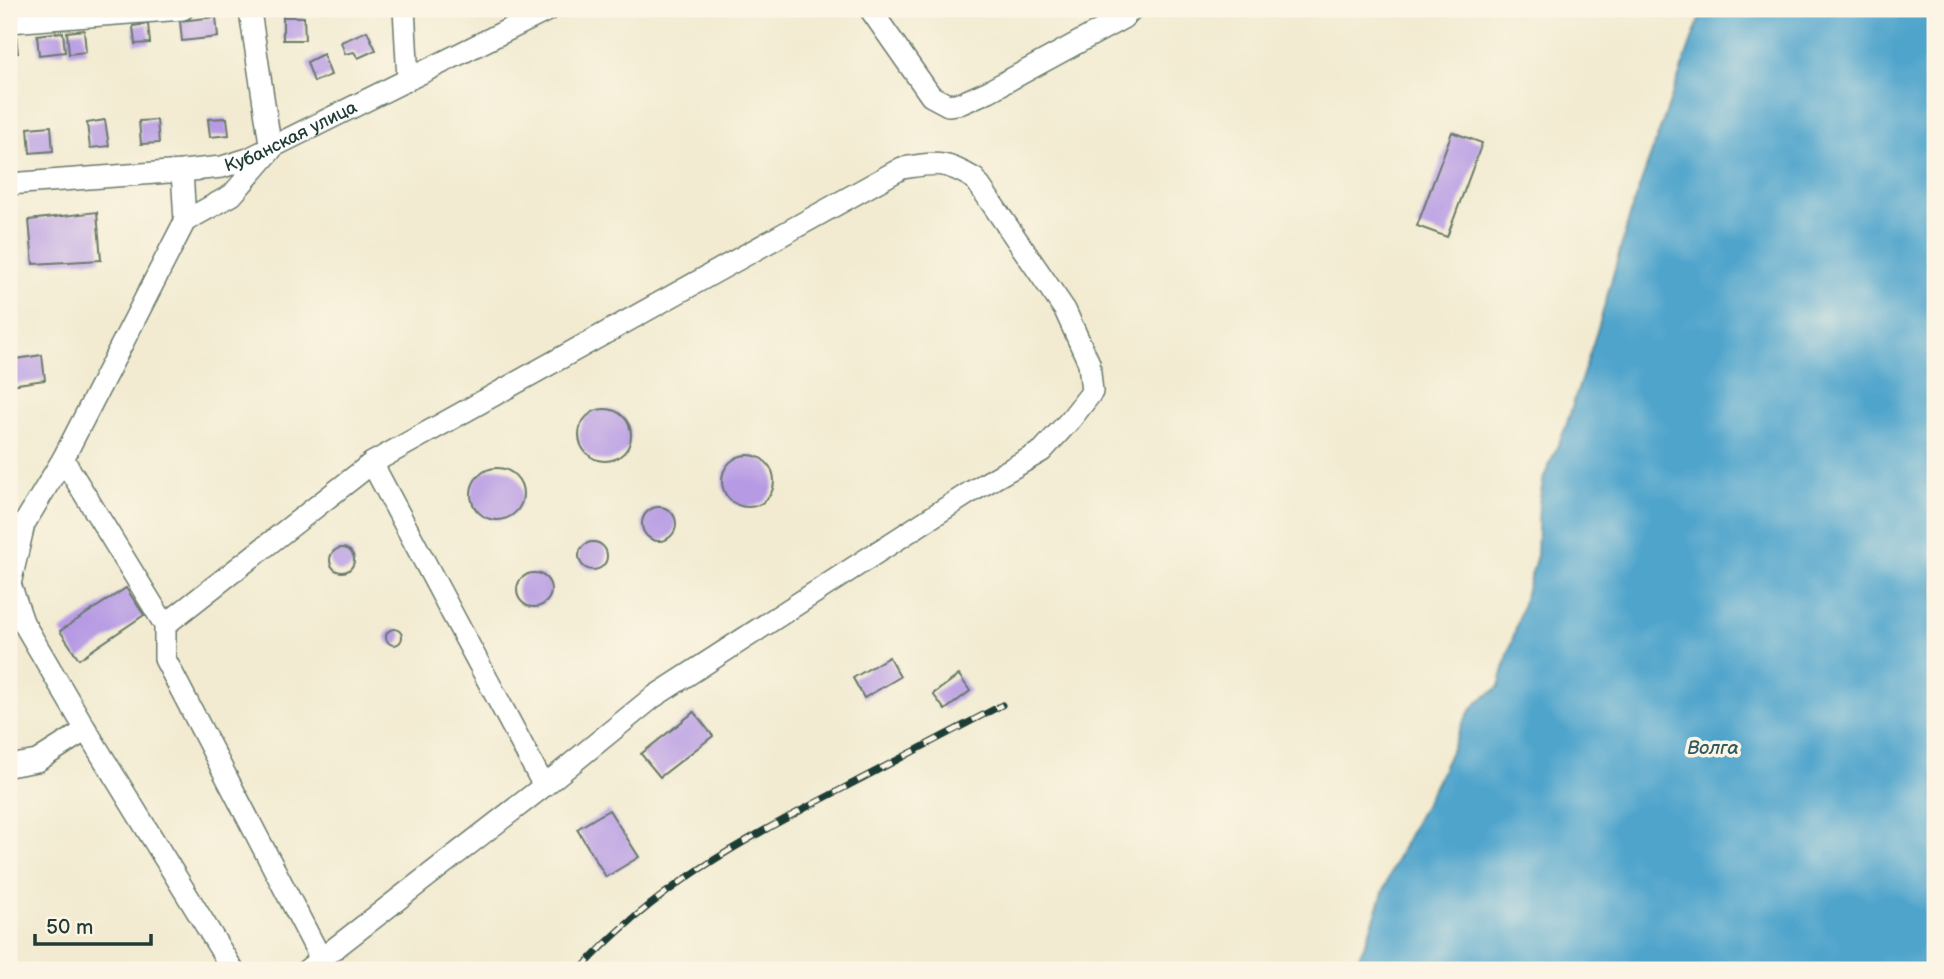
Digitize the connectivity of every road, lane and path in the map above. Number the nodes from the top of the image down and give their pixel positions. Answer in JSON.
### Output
{"nodes":[{"id":1,"x":183,"y":9,"type":"edge"},
{"id":2,"x":254,"y":9,"type":"edge"},
{"id":3,"x":404,"y":9,"type":"edge"},
{"id":4,"x":550,"y":9,"type":"edge"},
{"id":5,"x":870,"y":9,"type":"edge"},
{"id":6,"x":1132,"y":9,"type":"edge"},
{"id":7,"x":520,"y":16,"type":"edge"},
{"id":8,"x":9,"y":22,"type":"edge"},
{"id":9,"x":408,"y":79,"type":"junction"},
{"id":10,"x":271,"y":150,"type":"junction"},
{"id":11,"x":183,"y":172,"type":"junction"},
{"id":12,"x":9,"y":184,"type":"edge"},
{"id":13,"x":184,"y":221,"type":"junction"},
{"id":14,"x":63,"y":459,"type":"junction"},
{"id":15,"x":372,"y":463,"type":"junction"},
{"id":16,"x":16,"y":517,"type":"edge"},
{"id":17,"x":165,"y":625,"type":"junction"},
{"id":18,"x":86,"y":730,"type":"junction"},
{"id":19,"x":9,"y":766,"type":"edge"},
{"id":20,"x":544,"y":786,"type":"junction"},
{"id":21,"x":314,"y":965,"type":"edge"},
{"id":22,"x":233,"y":970,"type":"edge"}],
"edges":[{"from":1,"to":8,"type":"street"},
{"from":2,"to":10,"type":"street"},
{"from":3,"to":9,"type":"street"},
{"from":4,"to":7,"type":"street","name":"Кубанская улица"},
{"from":5,"to":6,"type":"street"},
{"from":7,"to":9,"type":"street","name":"Кубанская улица"},
{"from":9,"to":10,"type":"street","name":"Кубанская улица"},
{"from":10,"to":11,"type":"street","name":"Кубанская улица"},
{"from":10,"to":13,"type":"street"},
{"from":11,"to":12,"type":"street","name":"Кубанская улица"},
{"from":11,"to":13,"type":"street"},
{"from":13,"to":14,"type":"street"},
{"from":14,"to":16,"type":"street"},
{"from":14,"to":17,"type":"street"},
{"from":15,"to":17,"type":"street"},
{"from":15,"to":20,"type":"street"},
{"from":15,"to":20,"type":"street"},
{"from":16,"to":18,"type":"street"},
{"from":17,"to":21,"type":"street"},
{"from":18,"to":19,"type":"street"},
{"from":18,"to":22,"type":"street"},
{"from":20,"to":21,"type":"street"}]}
